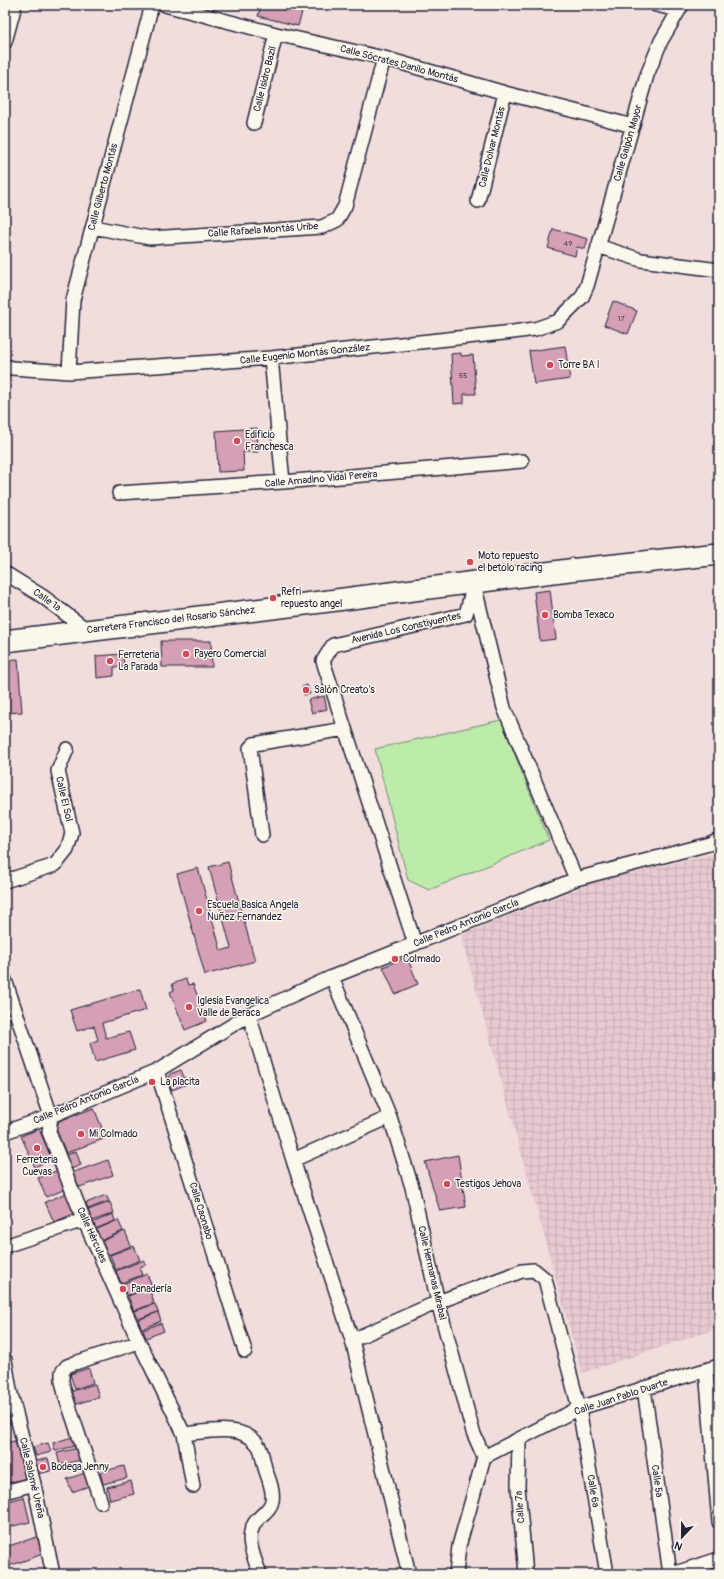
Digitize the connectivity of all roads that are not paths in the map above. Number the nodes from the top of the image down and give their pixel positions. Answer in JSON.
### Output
{"nodes":[{"id":1,"x":15,"y":5,"type":"edge"},
{"id":2,"x":152,"y":5,"type":"edge"},
{"id":3,"x":165,"y":5,"type":"edge"},
{"id":4,"x":656,"y":5,"type":"edge"},
{"id":5,"x":680,"y":8,"type":"edge"},
{"id":6,"x":276,"y":34,"type":"junction"},
{"id":7,"x":5,"y":42,"type":"edge"},
{"id":8,"x":384,"y":58,"type":"junction"},
{"id":9,"x":505,"y":92,"type":"junction"},
{"id":10,"x":254,"y":123,"type":"dead end"},
{"id":11,"x":633,"y":126,"type":"junction"},
{"id":12,"x":478,"y":201,"type":"dead end"},
{"id":13,"x":92,"y":226,"type":"junction"},
{"id":14,"x":598,"y":246,"type":"junction"},
{"id":15,"x":719,"y":270,"type":"edge"},
{"id":16,"x":587,"y":286,"type":"joint"},
{"id":17,"x":271,"y":358,"type":"junction"},
{"id":18,"x":5,"y":366,"type":"edge"},
{"id":19,"x":69,"y":372,"type":"junction"},
{"id":20,"x":522,"y":461,"type":"dead end"},
{"id":21,"x":283,"y":482,"type":"junction"},
{"id":22,"x":119,"y":493,"type":"dead end"},
{"id":23,"x":719,"y":554,"type":"edge"},
{"id":24,"x":5,"y":573,"type":"edge"},
{"id":25,"x":474,"y":583,"type":"junction"},
{"id":26,"x":87,"y":630,"type":"junction"},
{"id":27,"x":5,"y":640,"type":"edge"},
{"id":28,"x":345,"y":729,"type":"junction"},
{"id":29,"x":67,"y":749,"type":"dead end"},
{"id":30,"x":262,"y":835,"type":"dead end"},
{"id":31,"x":719,"y":839,"type":"edge"},
{"id":32,"x":576,"y":879,"type":"junction"},
{"id":33,"x":5,"y":881,"type":"edge"},
{"id":34,"x":415,"y":944,"type":"junction"},
{"id":35,"x":332,"y":978,"type":"junction"},
{"id":36,"x":5,"y":980,"type":"edge"},
{"id":37,"x":8,"y":997,"type":"edge"},
{"id":38,"x":249,"y":1015,"type":"junction"},
{"id":39,"x":157,"y":1071,"type":"junction"},
{"id":40,"x":51,"y":1116,"type":"junction"},
{"id":41,"x":390,"y":1117,"type":"junction"},
{"id":42,"x":5,"y":1132,"type":"edge"},
{"id":43,"x":293,"y":1160,"type":"junction"},
{"id":44,"x":84,"y":1220,"type":"junction"},
{"id":45,"x":5,"y":1246,"type":"edge"},
{"id":46,"x":438,"y":1302,"type":"junction"},
{"id":47,"x":352,"y":1340,"type":"junction"},
{"id":48,"x":139,"y":1342,"type":"junction"},
{"id":49,"x":245,"y":1351,"type":"dead end"},
{"id":50,"x":5,"y":1360,"type":"edge"},
{"id":51,"x":719,"y":1366,"type":"edge"},
{"id":52,"x":706,"y":1370,"type":"junction"},
{"id":53,"x":644,"y":1388,"type":"junction"},
{"id":54,"x":579,"y":1408,"type":"junction"},
{"id":55,"x":184,"y":1434,"type":"junction"},
{"id":56,"x":519,"y":1440,"type":"junction"},
{"id":57,"x":484,"y":1457,"type":"junction"},
{"id":58,"x":34,"y":1484,"type":"junction"},
{"id":59,"x":193,"y":1486,"type":"dead end"},
{"id":60,"x":5,"y":1492,"type":"edge"},
{"id":61,"x":101,"y":1502,"type":"dead end"},
{"id":62,"x":719,"y":1522,"type":"edge"},
{"id":63,"x":719,"y":1559,"type":"edge"},
{"id":64,"x":53,"y":1574,"type":"edge"},
{"id":65,"x":260,"y":1574,"type":"edge"},
{"id":66,"x":409,"y":1574,"type":"edge"},
{"id":67,"x":456,"y":1574,"type":"edge"},
{"id":68,"x":526,"y":1574,"type":"edge"},
{"id":69,"x":607,"y":1574,"type":"edge"},
{"id":70,"x":671,"y":1574,"type":"edge"}],
"edges":[{"from":1,"to":7,"type":"street"},
{"from":2,"to":13,"type":"street","name":"Calle Gilberto Montás"},
{"from":3,"to":6,"type":"street","name":"Calle Sócrates Danilo Montás"},
{"from":4,"to":5,"type":"street"},
{"from":5,"to":11,"type":"street","name":"Calle Galpón Mayor"},
{"from":6,"to":8,"type":"street","name":"Calle Sócrates Danilo Montás"},
{"from":6,"to":10,"type":"street","name":"Calle Isidro Bazil"},
{"from":8,"to":9,"type":"street","name":"Calle Sócrates Danilo Montás"},
{"from":8,"to":13,"type":"street","name":"Calle Rafaela Montás Uribe"},
{"from":9,"to":11,"type":"street","name":"Calle Sócrates Danilo Montás"},
{"from":9,"to":12,"type":"street","name":"Calle Dolvar Montás"},
{"from":11,"to":14,"type":"street","name":"Calle Galpón Mayor"},
{"from":13,"to":19,"type":"street","name":"Calle Gilberto Montás"},
{"from":14,"to":15,"type":"street"},
{"from":14,"to":16,"type":"street","name":"Calle Galpón Mayor"},
{"from":16,"to":17,"type":"street","name":"Calle Eugenio Montás González"},
{"from":17,"to":19,"type":"street","name":"Calle Eugenio Montás González"},
{"from":17,"to":21,"type":"street"},
{"from":18,"to":19,"type":"street","name":"Calle Eugenio Montás González"},
{"from":20,"to":21,"type":"street","name":"Calle Amadino Vidal Pereira"},
{"from":21,"to":22,"type":"street","name":"Calle Amadino Vidal Pereira"},
{"from":23,"to":25,"type":"main road","name":"Carretera Francisco del Rosario Sánchez"},
{"from":24,"to":26,"type":"street","name":"Calle 1ª"},
{"from":25,"to":26,"type":"main road","name":"Carretera Francisco del Rosario Sánchez"},
{"from":25,"to":28,"type":"street","name":"Avenida Los Constiyuentes"},
{"from":25,"to":32,"type":"street"},
{"from":26,"to":27,"type":"main road","name":"Carretera Francisco del Rosario Sánchez"},
{"from":28,"to":30,"type":"street"},
{"from":28,"to":34,"type":"street"},
{"from":29,"to":33,"type":"street","name":"Calle El Sol"},
{"from":31,"to":32,"type":"street","name":"Calle Pedro Antonio García"},
{"from":32,"to":34,"type":"street","name":"Calle Pedro Antonio García"},
{"from":34,"to":35,"type":"street","name":"Calle Pedro Antonio García"},
{"from":35,"to":38,"type":"street","name":"Calle Pedro Antonio García"},
{"from":35,"to":41,"type":"street","name":"Calle Hermanas Mirabal"},
{"from":36,"to":37,"type":"street","name":"Calle Hércules"},
{"from":37,"to":40,"type":"street","name":"Calle Hércules"},
{"from":38,"to":39,"type":"street","name":"Calle Pedro Antonio García"},
{"from":38,"to":43,"type":"street"},
{"from":39,"to":40,"type":"street","name":"Calle Pedro Antonio García"},
{"from":39,"to":49,"type":"street","name":"Calle Caonabo"},
{"from":40,"to":42,"type":"street","name":"Calle Pedro Antonio García"},
{"from":40,"to":44,"type":"street","name":"Calle Hércules"},
{"from":41,"to":43,"type":"street"},
{"from":41,"to":46,"type":"street","name":"Calle Hermanas Mirabal"},
{"from":43,"to":47,"type":"street"},
{"from":44,"to":45,"type":"street"},
{"from":44,"to":48,"type":"street","name":"Calle Hércules"},
{"from":46,"to":47,"type":"street"},
{"from":46,"to":54,"type":"street","name":"Calle 6ª"},
{"from":46,"to":57,"type":"street","name":"Calle Hermanas Mirabal"},
{"from":47,"to":66,"type":"street"},
{"from":48,"to":55,"type":"street","name":"Calle Hércules"},
{"from":48,"to":61,"type":"street"},
{"from":50,"to":58,"type":"street","name":"Calle Salomé Ureña"},
{"from":51,"to":52,"type":"street","name":"Calle Juan Pablo Duarte"},
{"from":52,"to":53,"type":"street","name":"Calle Juan Pablo Duarte"},
{"from":52,"to":62,"type":"street"},
{"from":53,"to":54,"type":"street","name":"Calle Juan Pablo Duarte"},
{"from":53,"to":70,"type":"street","name":"Calle 5ª"},
{"from":54,"to":56,"type":"street","name":"Calle Juan Pablo Duarte"},
{"from":54,"to":69,"type":"street","name":"Calle 6ª"},
{"from":55,"to":59,"type":"street","name":"Calle Hércules"},
{"from":55,"to":65,"type":"street"},
{"from":56,"to":57,"type":"street","name":"Calle Juan Pablo Duarte"},
{"from":56,"to":68,"type":"street","name":"Calle 7ª"},
{"from":57,"to":67,"type":"street"},
{"from":58,"to":60,"type":"street"},
{"from":58,"to":64,"type":"street","name":"Calle Salomé Ureña"},
{"from":63,"to":70,"type":"street"}]}
